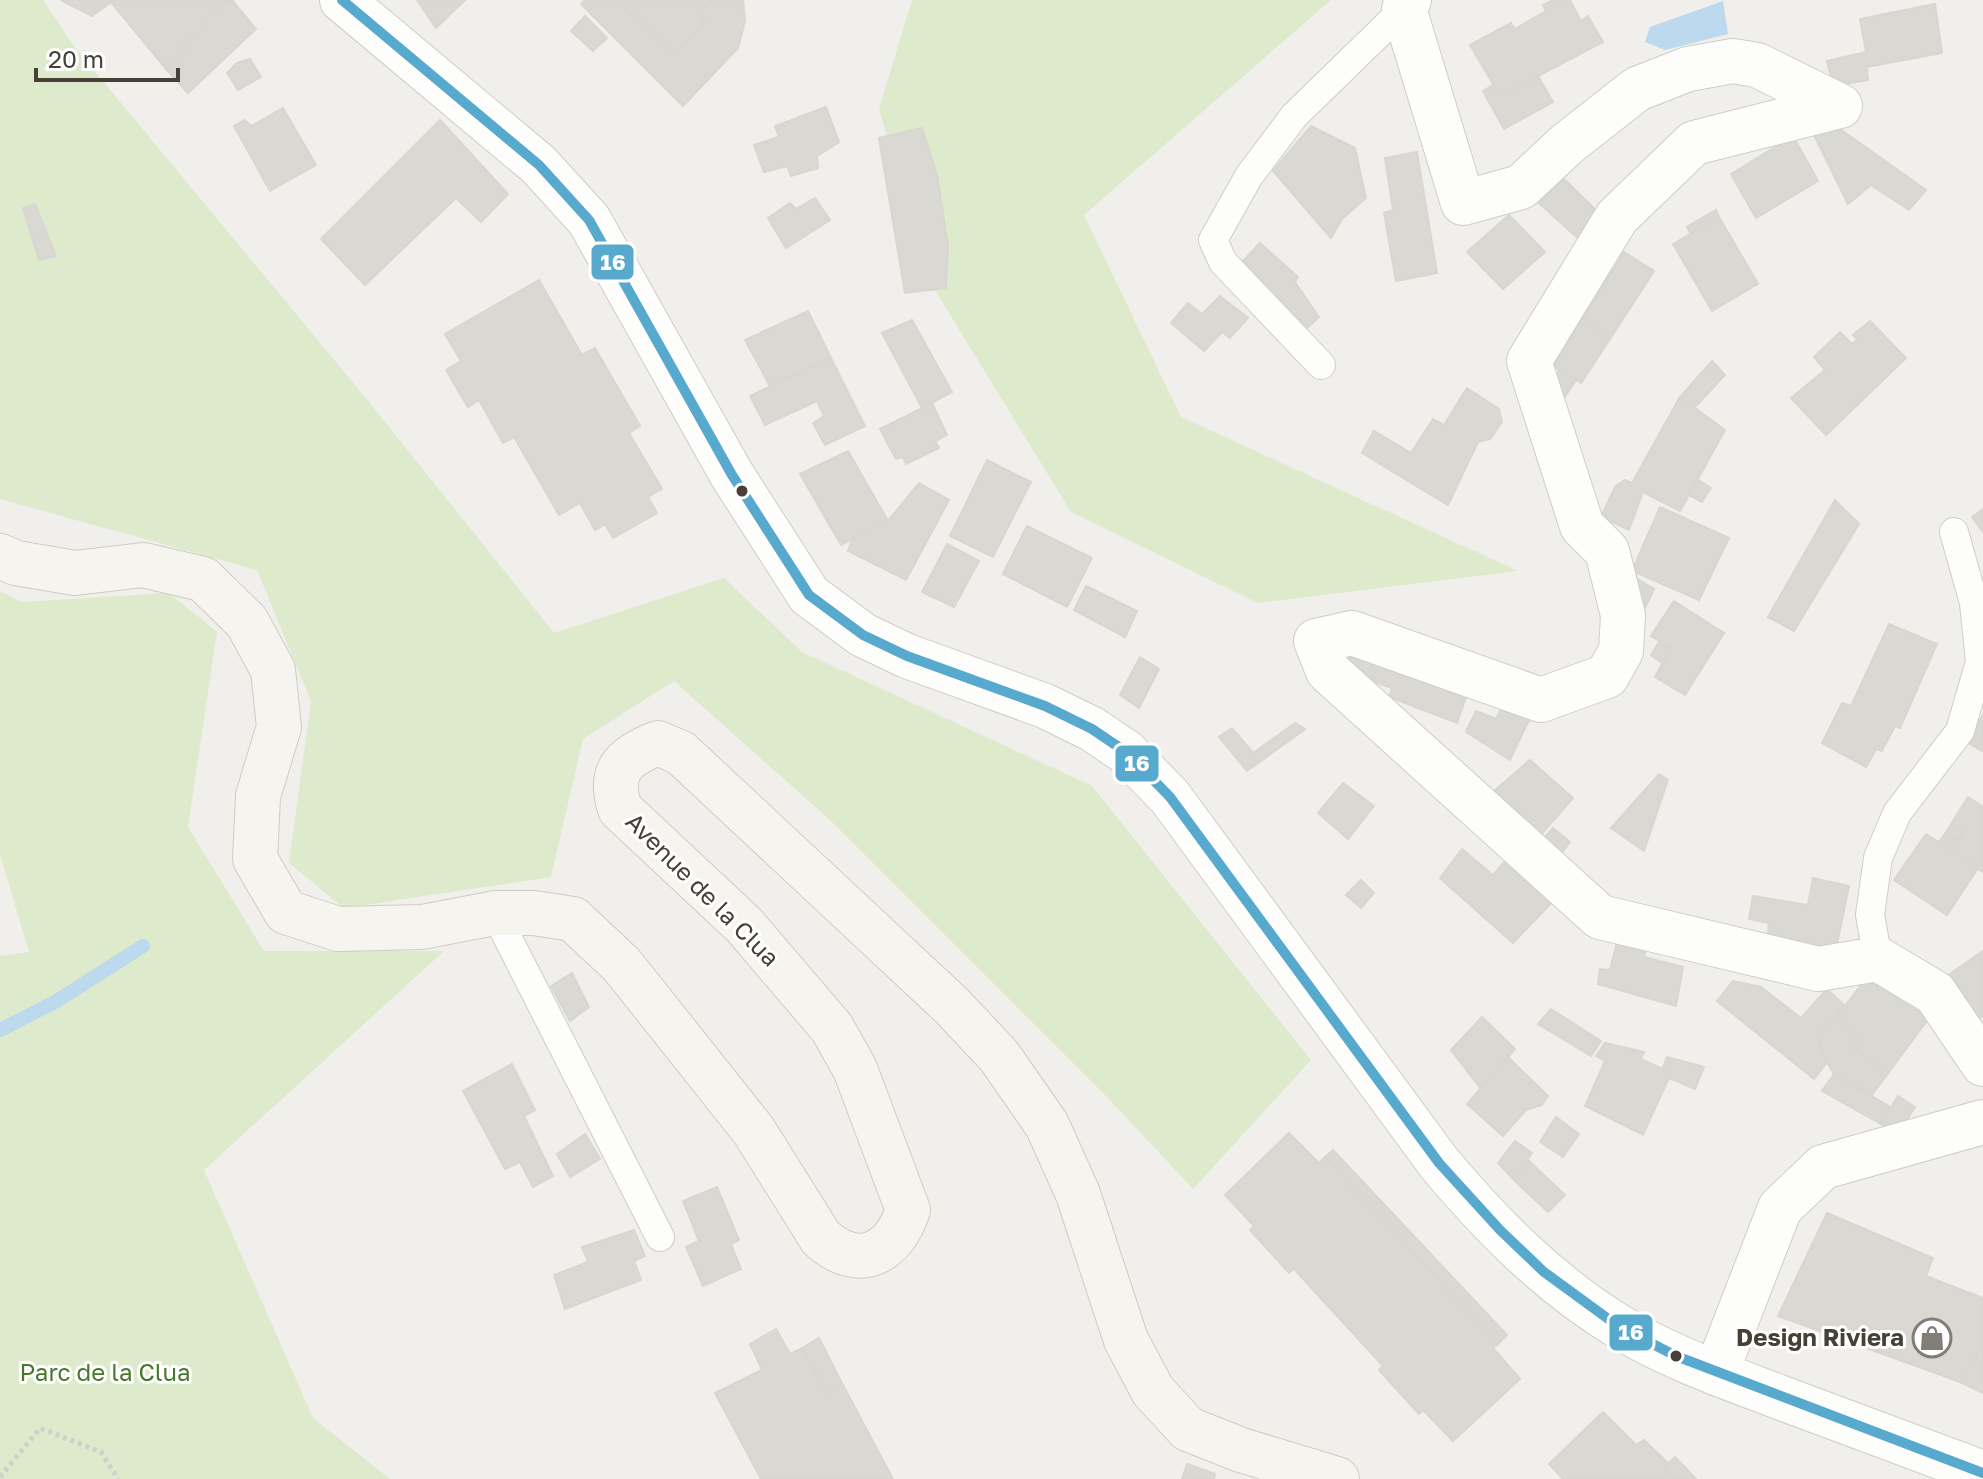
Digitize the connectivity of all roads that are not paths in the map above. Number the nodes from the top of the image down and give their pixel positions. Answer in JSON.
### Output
{"nodes":[{"id":1,"x":342,"y":0,"type":"edge"},
{"id":2,"x":1407,"y":4,"type":"edge"},
{"id":3,"x":1321,"y":365,"type":"dead end"},
{"id":4,"x":1954,"y":532,"type":"dead end"},
{"id":5,"x":0,"y":556,"type":"edge"},
{"id":6,"x":495,"y":913,"type":"junction"},
{"id":7,"x":1878,"y":959,"type":"junction"},
{"id":8,"x":1983,"y":1064,"type":"edge"},
{"id":9,"x":1983,"y":1122,"type":"edge"},
{"id":10,"x":660,"y":1237,"type":"dead end"},
{"id":11,"x":1716,"y":1373,"type":"junction"},
{"id":12,"x":1983,"y":1473,"type":"edge"},
{"id":13,"x":1337,"y":1479,"type":"edge"}],
"edges":[{"from":1,"to":11,"type":"street"},
{"from":2,"to":3,"type":"lane"},
{"from":2,"to":7,"type":"street"},
{"from":4,"to":7,"type":"lane"},
{"from":5,"to":6,"type":"street","name":"Avenue de la Clua"},
{"from":6,"to":10,"type":"lane"},
{"from":6,"to":13,"type":"street","name":"Avenue de la Clua"},
{"from":7,"to":8,"type":"street"},
{"from":9,"to":11,"type":"street"},
{"from":11,"to":12,"type":"street"}]}
